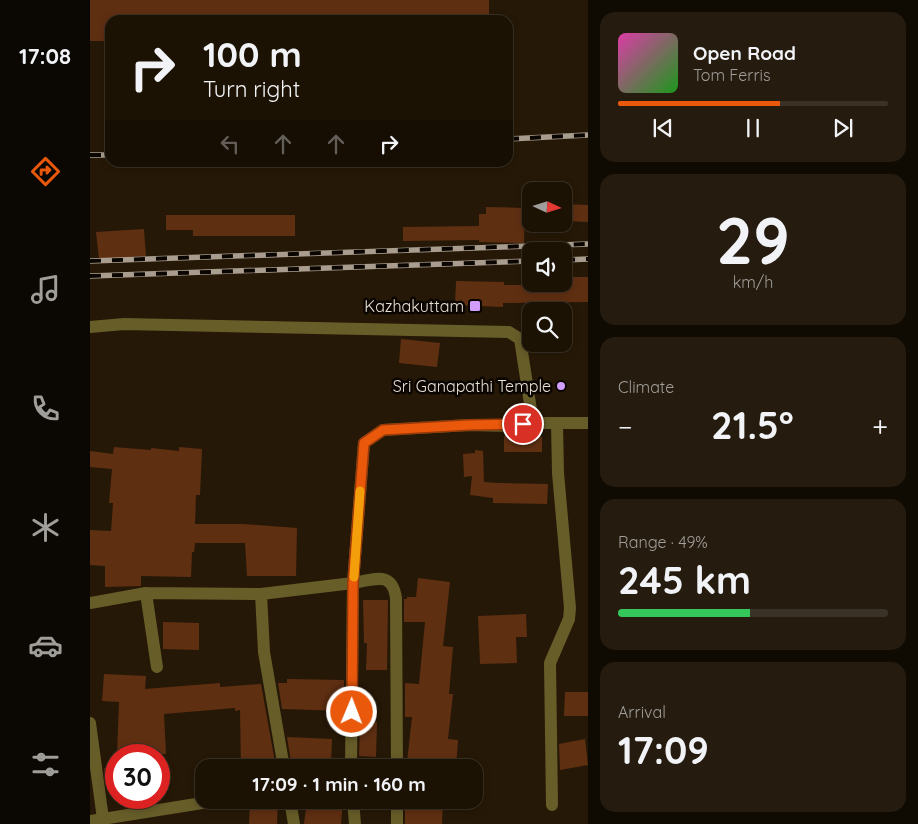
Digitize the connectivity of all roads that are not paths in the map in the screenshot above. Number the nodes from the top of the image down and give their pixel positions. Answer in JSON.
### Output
{"nodes":[{"id":1,"x":90,"y":327,"type":"edge"},
{"id":2,"x":533,"y":423,"type":"junction"},
{"id":3,"x":588,"y":423,"type":"edge"},
{"id":4,"x":557,"y":424,"type":"junction"},
{"id":5,"x":353,"y":583,"type":"junction"},
{"id":6,"x":146,"y":593,"type":"junction"},
{"id":7,"x":261,"y":594,"type":"junction"},
{"id":8,"x":90,"y":603,"type":"edge"},
{"id":9,"x":157,"y":666,"type":"dead end"},
{"id":10,"x":90,"y":723,"type":"edge"},
{"id":11,"x":282,"y":759,"type":"edge"},
{"id":12,"x":351,"y":759,"type":"edge"},
{"id":13,"x":397,"y":759,"type":"edge"},
{"id":14,"x":195,"y":804,"type":"edge"},
{"id":15,"x":552,"y":805,"type":"dead end"},
{"id":16,"x":292,"y":809,"type":"edge"},
{"id":17,"x":354,"y":809,"type":"edge"},
{"id":18,"x":397,"y":809,"type":"edge"},
{"id":19,"x":103,"y":820,"type":"junction"},
{"id":20,"x":90,"y":821,"type":"edge"},
{"id":21,"x":294,"y":824,"type":"edge"},
{"id":22,"x":356,"y":824,"type":"edge"},
{"id":23,"x":397,"y":824,"type":"edge"}],
"edges":[{"from":1,"to":2,"type":"street"},
{"from":2,"to":4,"type":"street"},
{"from":2,"to":5,"type":"street"},
{"from":3,"to":4,"type":"street"},
{"from":4,"to":15,"type":"street"},
{"from":5,"to":7,"type":"street"},
{"from":5,"to":12,"type":"street"},
{"from":5,"to":13,"type":"street"},
{"from":6,"to":7,"type":"street"},
{"from":6,"to":8,"type":"street"},
{"from":6,"to":9,"type":"street"},
{"from":7,"to":11,"type":"street"},
{"from":10,"to":19,"type":"street"},
{"from":14,"to":19,"type":"street"},
{"from":16,"to":21,"type":"street"},
{"from":17,"to":22,"type":"street"},
{"from":18,"to":23,"type":"street"},
{"from":19,"to":20,"type":"street"}]}
